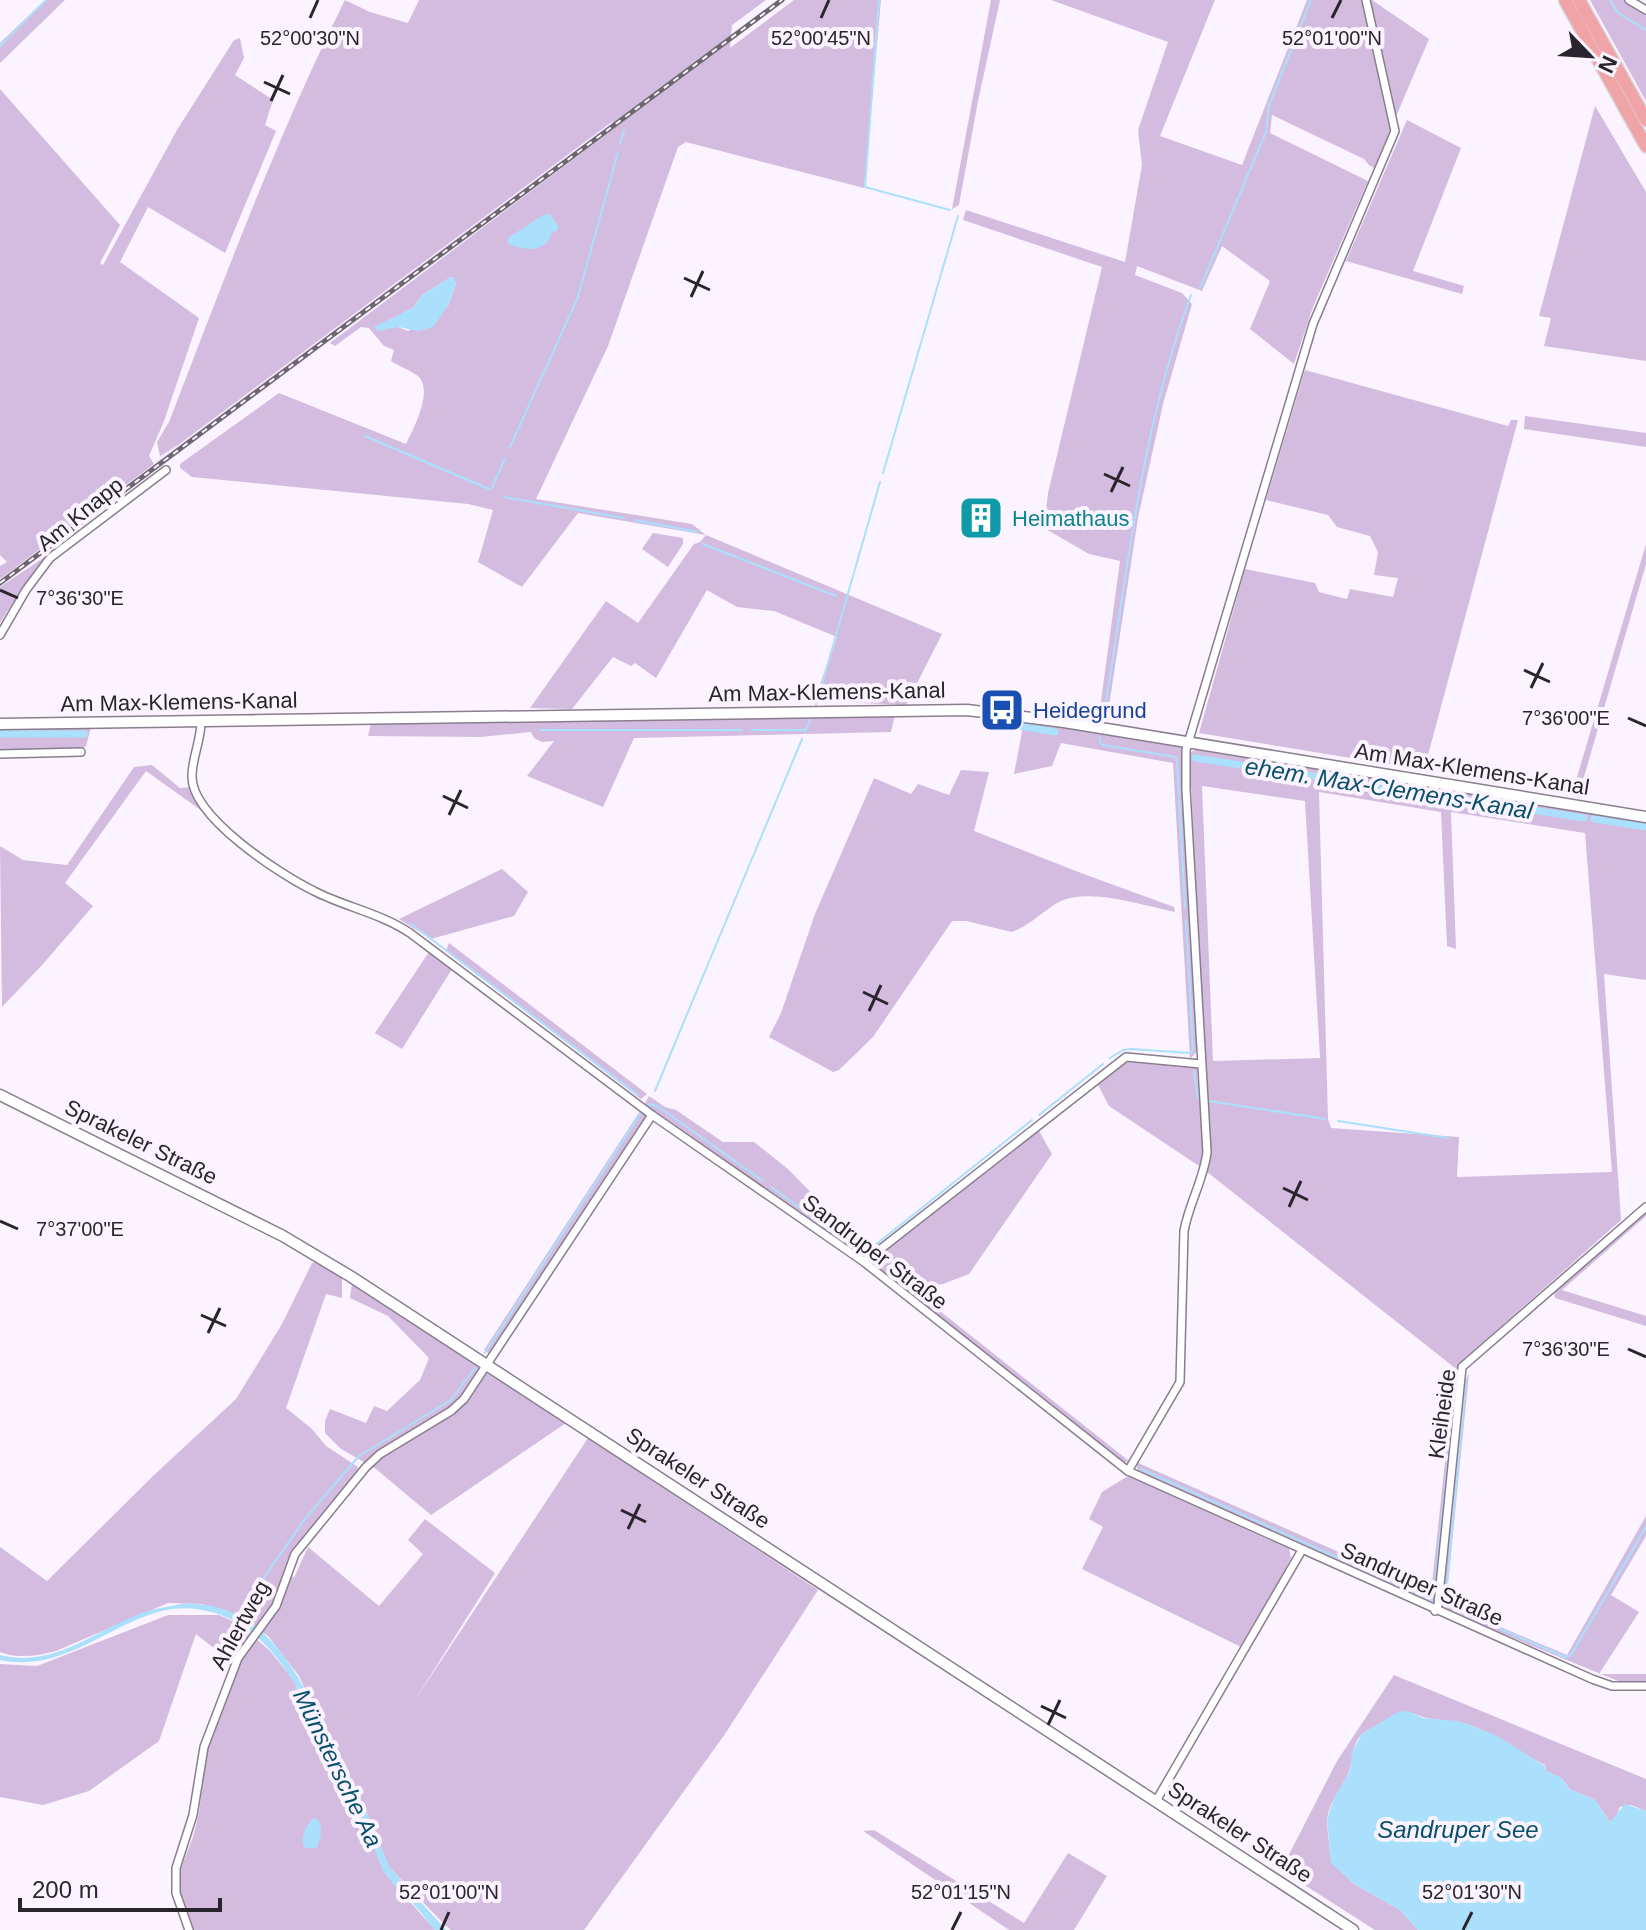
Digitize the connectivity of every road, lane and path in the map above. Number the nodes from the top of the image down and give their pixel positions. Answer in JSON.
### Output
{"nodes":[{"id":1,"x":1366,"y":0,"type":"edge"},
{"id":2,"x":1565,"y":0,"type":"edge"},
{"id":3,"x":1579,"y":0,"type":"edge"},
{"id":4,"x":1629,"y":0,"type":"edge"},
{"id":5,"x":1646,"y":10,"type":"edge"},
{"id":6,"x":1646,"y":120,"type":"edge"},
{"id":7,"x":1646,"y":146,"type":"edge"},
{"id":8,"x":166,"y":470,"type":"dead end"},
{"id":9,"x":0,"y":635,"type":"edge"},
{"id":10,"x":201,"y":722,"type":"junction"},
{"id":11,"x":0,"y":724,"type":"edge"},
{"id":12,"x":1188,"y":742,"type":"junction"},
{"id":13,"x":81,"y":752,"type":"dead end"},
{"id":14,"x":0,"y":754,"type":"edge"},
{"id":15,"x":1646,"y":817,"type":"edge"},
{"id":16,"x":1201,"y":1064,"type":"junction"},
{"id":17,"x":0,"y":1095,"type":"edge"},
{"id":18,"x":647,"y":1111,"type":"junction"},
{"id":19,"x":1646,"y":1207,"type":"edge"},
{"id":20,"x":864,"y":1262,"type":"junction"},
{"id":21,"x":488,"y":1365,"type":"junction"},
{"id":22,"x":1128,"y":1471,"type":"junction"},
{"id":23,"x":1302,"y":1550,"type":"junction"},
{"id":24,"x":1435,"y":1611,"type":"junction"},
{"id":25,"x":1646,"y":1686,"type":"edge"},
{"id":26,"x":1156,"y":1801,"type":"junction"},
{"id":27,"x":189,"y":1930,"type":"edge"},
{"id":28,"x":1353,"y":1930,"type":"edge"}],
"edges":[{"from":1,"to":12,"type":"street"},
{"from":2,"to":7,"type":"highway"},
{"from":3,"to":6,"type":"highway"},
{"from":4,"to":5,"type":"street"},
{"from":8,"to":9,"type":"street","name":"Am Knapp"},
{"from":10,"to":11,"type":"main road","name":"Am Max-Klemens-Kanal"},
{"from":10,"to":12,"type":"main road","name":"Am Max-Klemens-Kanal"},
{"from":10,"to":18,"type":"street","name":"Sandruper Straße"},
{"from":12,"to":15,"type":"main road","name":"Am Max-Klemens-Kanal"},
{"from":12,"to":16,"type":"street"},
{"from":13,"to":14,"type":"street"},
{"from":16,"to":20,"type":"street"},
{"from":16,"to":22,"type":"street"},
{"from":17,"to":21,"type":"main road","name":"Sprakeler Straße"},
{"from":18,"to":20,"type":"street","name":"Sandruper Straße"},
{"from":18,"to":21,"type":"street","name":"Ahlertweg"},
{"from":19,"to":24,"type":"street","name":"Kleiheide"},
{"from":20,"to":22,"type":"street","name":"Sandruper Straße"},
{"from":21,"to":26,"type":"main road","name":"Sprakeler Straße"},
{"from":21,"to":27,"type":"street","name":"Ahlertweg"},
{"from":22,"to":23,"type":"street","name":"Sandruper Straße"},
{"from":23,"to":24,"type":"street","name":"Sandruper Straße"},
{"from":23,"to":26,"type":"street"},
{"from":24,"to":25,"type":"street","name":"Sandruper Straße"},
{"from":26,"to":28,"type":"main road","name":"Sprakeler Straße"}]}
